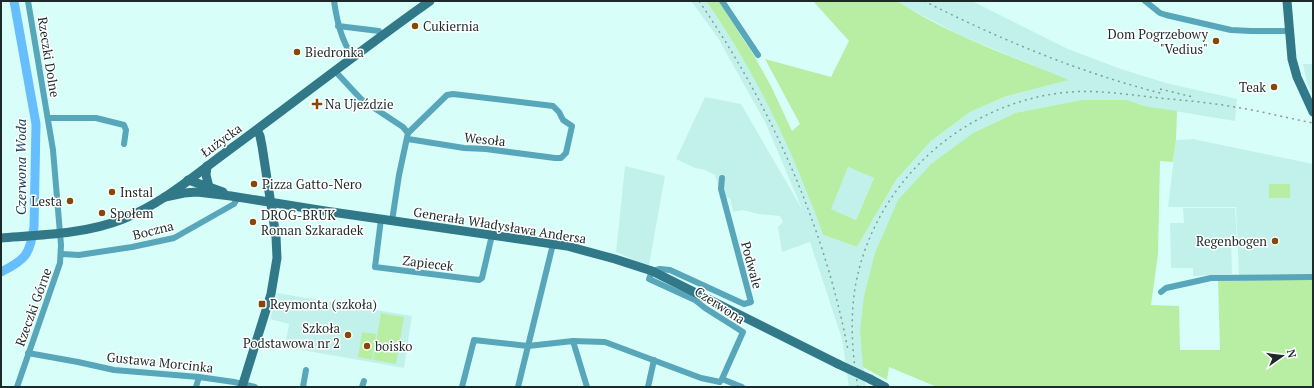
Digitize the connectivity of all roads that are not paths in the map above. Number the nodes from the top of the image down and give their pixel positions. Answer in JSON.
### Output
{"nodes":[{"id":1,"x":28,"y":1,"type":"edge"},
{"id":2,"x":334,"y":1,"type":"edge"},
{"id":3,"x":430,"y":1,"type":"edge"},
{"id":4,"x":722,"y":1,"type":"edge"},
{"id":5,"x":1146,"y":1,"type":"edge"},
{"id":6,"x":1287,"y":1,"type":"edge"},
{"id":7,"x":338,"y":26,"type":"junction"},
{"id":8,"x":1290,"y":31,"type":"junction"},
{"id":9,"x":382,"y":35,"type":"junction"},
{"id":10,"x":758,"y":55,"type":"dead end"},
{"id":11,"x":353,"y":57,"type":"junction"},
{"id":12,"x":334,"y":70,"type":"junction"},
{"id":13,"x":1313,"y":111,"type":"edge"},
{"id":14,"x":48,"y":118,"type":"junction"},
{"id":15,"x":257,"y":130,"type":"junction"},
{"id":16,"x":408,"y":136,"type":"junction"},
{"id":17,"x":124,"y":144,"type":"dead end"},
{"id":18,"x":207,"y":166,"type":"junction"},
{"id":19,"x":722,"y":178,"type":"dead end"},
{"id":20,"x":188,"y":180,"type":"junction"},
{"id":21,"x":209,"y":187,"type":"junction"},
{"id":22,"x":200,"y":192,"type":"junction"},
{"id":23,"x":165,"y":197,"type":"junction"},
{"id":24,"x":234,"y":197,"type":"junction"},
{"id":25,"x":270,"y":203,"type":"junction"},
{"id":26,"x":381,"y":219,"type":"junction"},
{"id":27,"x":392,"y":221,"type":"junction"},
{"id":28,"x":60,"y":233,"type":"junction"},
{"id":29,"x":492,"y":235,"type":"junction"},
{"id":30,"x":1,"y":238,"type":"edge"},
{"id":31,"x":553,"y":244,"type":"junction"},
{"id":32,"x":62,"y":254,"type":"junction"},
{"id":33,"x":652,"y":271,"type":"junction"},
{"id":34,"x":1313,"y":277,"type":"edge"},
{"id":35,"x":1161,"y":292,"type":"dead end"},
{"id":36,"x":572,"y":341,"type":"junction"},
{"id":37,"x":528,"y":346,"type":"junction"},
{"id":38,"x":28,"y":353,"type":"junction"},
{"id":39,"x":654,"y":360,"type":"junction"},
{"id":40,"x":306,"y":370,"type":"dead end"},
{"id":41,"x":199,"y":377,"type":"junction"},
{"id":42,"x":720,"y":383,"type":"edge"},
{"id":43,"x":242,"y":385,"type":"edge"},
{"id":44,"x":17,"y":387,"type":"edge"},
{"id":45,"x":196,"y":387,"type":"edge"},
{"id":46,"x":255,"y":387,"type":"edge"},
{"id":47,"x":302,"y":387,"type":"edge"},
{"id":48,"x":462,"y":387,"type":"edge"},
{"id":49,"x":518,"y":387,"type":"edge"},
{"id":50,"x":587,"y":387,"type":"edge"},
{"id":51,"x":648,"y":387,"type":"edge"},
{"id":52,"x":742,"y":387,"type":"edge"},
{"id":53,"x":885,"y":387,"type":"edge"}],
"edges":[{"from":1,"to":14,"type":"street","name":"Rzeczki Dolne"},
{"from":2,"to":7,"type":"street"},
{"from":3,"to":9,"type":"street","name":"Łużycka"},
{"from":4,"to":10,"type":"street"},
{"from":5,"to":8,"type":"street"},
{"from":6,"to":8,"type":"street"},
{"from":7,"to":9,"type":"street"},
{"from":7,"to":11,"type":"street"},
{"from":8,"to":13,"type":"street"},
{"from":9,"to":11,"type":"street","name":"Łużycka"},
{"from":11,"to":12,"type":"street","name":"Łużycka"},
{"from":12,"to":15,"type":"street","name":"Łużycka"},
{"from":12,"to":16,"type":"street"},
{"from":14,"to":17,"type":"street","name":"Rzeczki Dolne"},
{"from":14,"to":28,"type":"street","name":"Rzeczki Dolne"},
{"from":15,"to":18,"type":"street","name":"Łużycka"},
{"from":15,"to":25,"type":"street"},
{"from":16,"to":16,"type":"street","name":"Wesoła"},
{"from":16,"to":27,"type":"street"},
{"from":18,"to":20,"type":"street","name":"Łużycka"},
{"from":18,"to":21,"type":"street"},
{"from":19,"to":33,"type":"street","name":"Podwale"},
{"from":20,"to":21,"type":"street","name":"Generała Władysława Andersa"},
{"from":20,"to":22,"type":"street"},
{"from":20,"to":23,"type":"street","name":"Łużycka"},
{"from":21,"to":24,"type":"street","name":"Generała Władysława Andersa"},
{"from":22,"to":23,"type":"street","name":"Generała Władysława Andersa"},
{"from":22,"to":24,"type":"street","name":"Generała Władysława Andersa"},
{"from":23,"to":28,"type":"street","name":"Łużycka"},
{"from":24,"to":25,"type":"street","name":"Generała Władysława Andersa"},
{"from":24,"to":32,"type":"street","name":"Boczna"},
{"from":25,"to":26,"type":"street","name":"Generała Władysława Andersa"},
{"from":25,"to":43,"type":"street"},
{"from":26,"to":27,"type":"street","name":"Generała Władysława Andersa"},
{"from":26,"to":29,"type":"street","name":"Zapiecek"},
{"from":27,"to":29,"type":"street","name":"Generała Władysława Andersa"},
{"from":28,"to":30,"type":"street","name":"Łużycka"},
{"from":28,"to":32,"type":"street","name":"Rzeczki Górne"},
{"from":29,"to":31,"type":"street","name":"Generała Władysława Andersa"},
{"from":31,"to":33,"type":"street","name":"Generała Władysława Andersa"},
{"from":31,"to":37,"type":"street"},
{"from":32,"to":38,"type":"street","name":"Rzeczki Górne"},
{"from":33,"to":42,"type":"street","name":"Czerwona"},
{"from":33,"to":53,"type":"street","name":"Generała Władysława Andersa","bridge":true},
{"from":34,"to":35,"type":"street"},
{"from":36,"to":37,"type":"street"},
{"from":36,"to":39,"type":"street"},
{"from":36,"to":50,"type":"street"},
{"from":37,"to":48,"type":"street"},
{"from":37,"to":49,"type":"street"},
{"from":38,"to":41,"type":"street","name":"Gustawa Morcinka"},
{"from":38,"to":44,"type":"street","name":"Rzeczki Górne"},
{"from":39,"to":42,"type":"street"},
{"from":39,"to":51,"type":"street"},
{"from":40,"to":47,"type":"street"},
{"from":41,"to":43,"type":"street","name":"Gustawa Morcinka"},
{"from":41,"to":45,"type":"street"},
{"from":42,"to":52,"type":"street"},
{"from":43,"to":46,"type":"street","name":"Gustawa Morcinka"}]}
